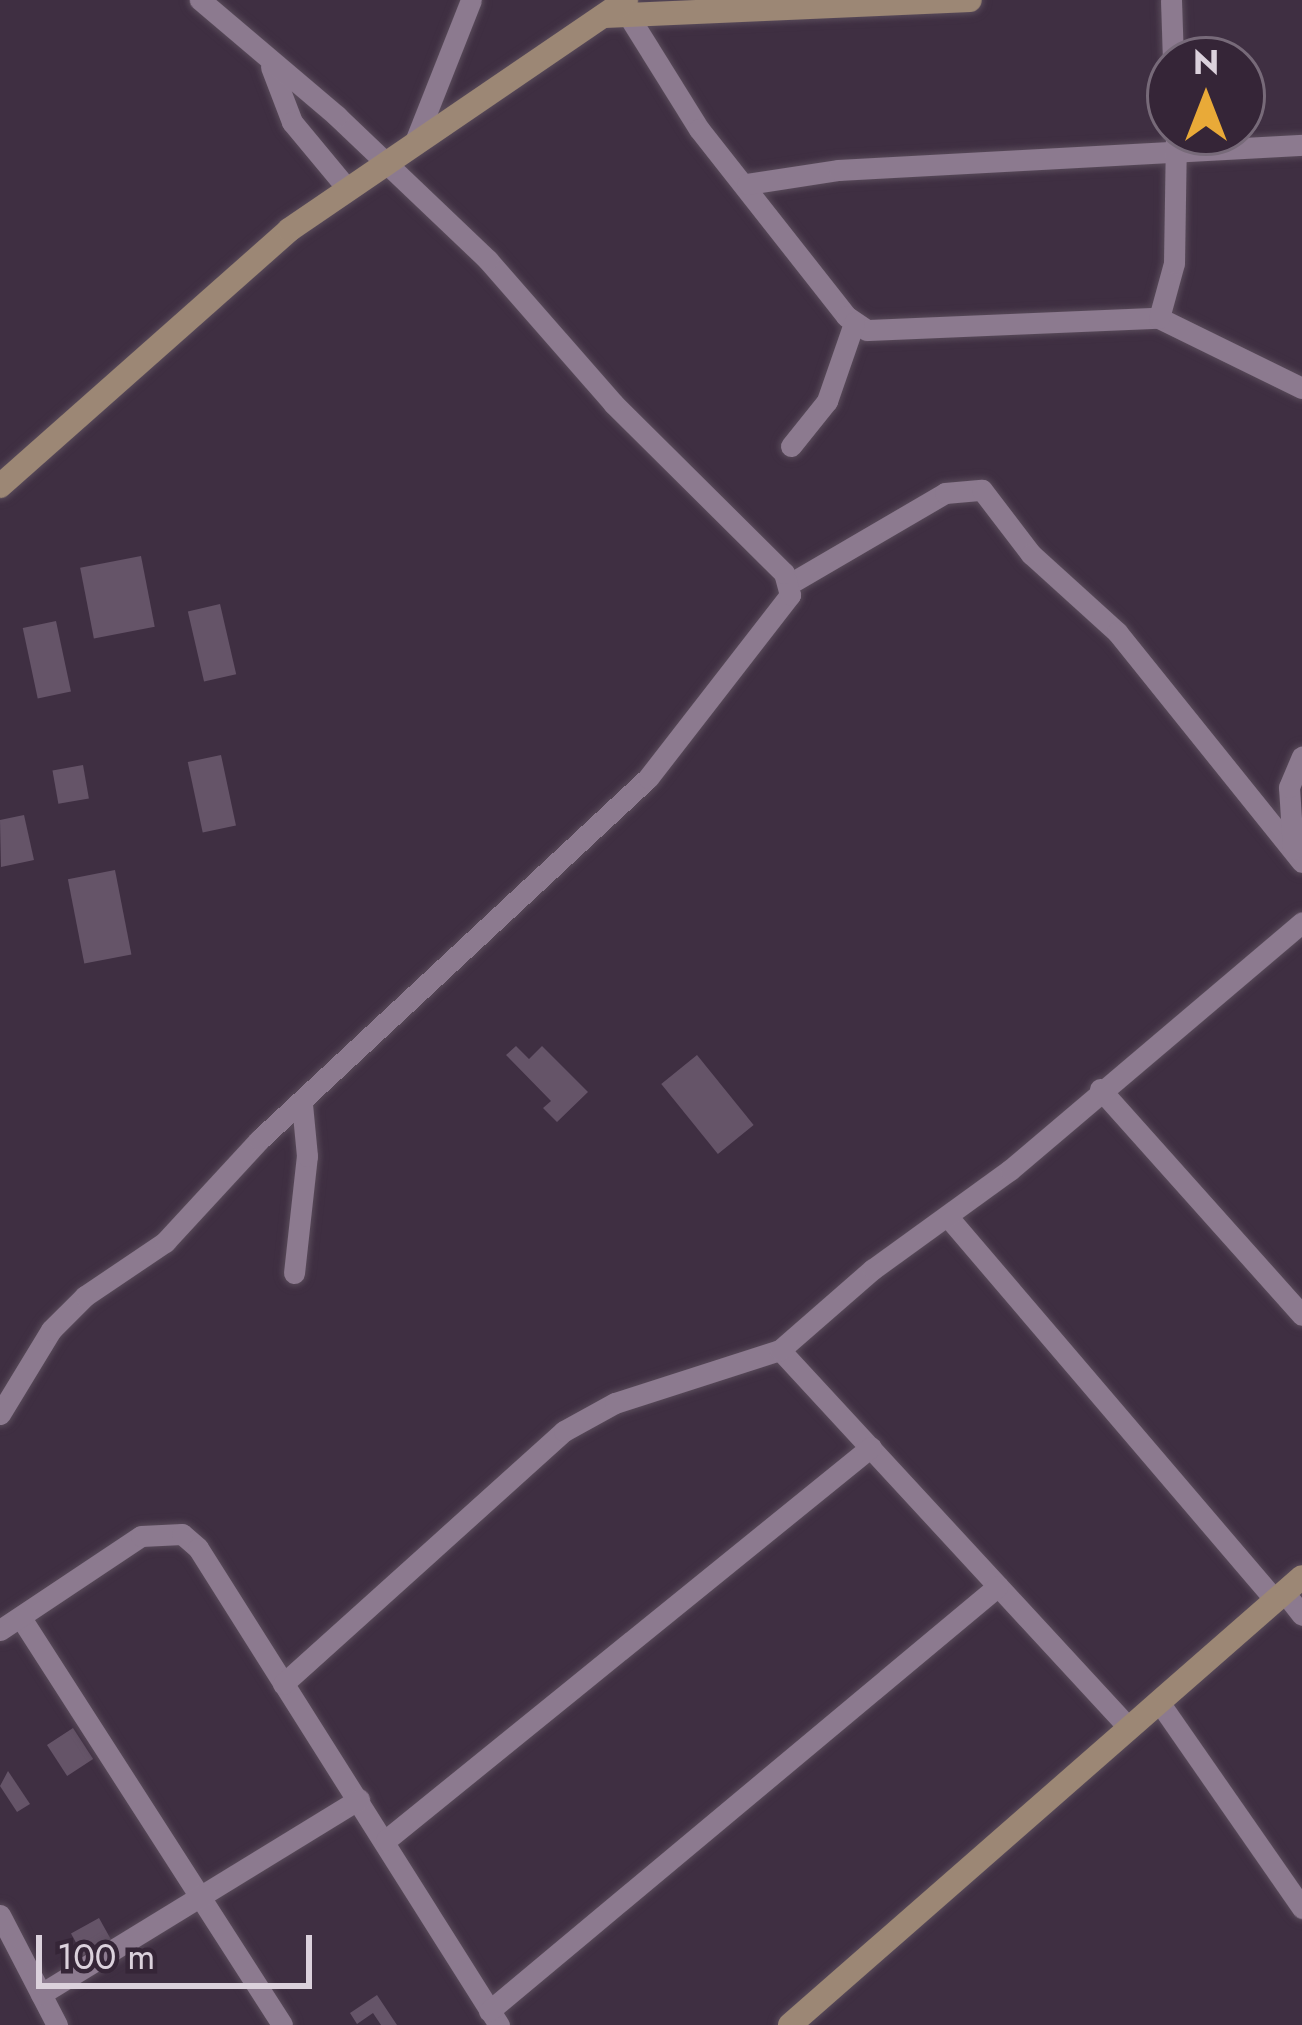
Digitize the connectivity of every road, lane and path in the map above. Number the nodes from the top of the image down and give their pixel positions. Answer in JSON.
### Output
{"nodes":[{"id":1,"x":200,"y":0,"type":"edge"},
{"id":2,"x":471,"y":0,"type":"edge"},
{"id":3,"x":970,"y":0,"type":"edge"},
{"id":4,"x":1171,"y":0,"type":"edge"},
{"id":5,"x":619,"y":11,"type":"edge"},
{"id":6,"x":1172,"y":36,"type":"edge"},
{"id":7,"x":271,"y":66,"type":"junction"},
{"id":8,"x":416,"y":139,"type":"junction"},
{"id":9,"x":1146,"y":143,"type":"edge"},
{"id":10,"x":1266,"y":144,"type":"edge"},
{"id":11,"x":1302,"y":145,"type":"edge"},
{"id":12,"x":1176,"y":156,"type":"edge"},
{"id":13,"x":385,"y":161,"type":"junction"},
{"id":14,"x":747,"y":184,"type":"junction"},
{"id":15,"x":346,"y":187,"type":"junction"},
{"id":16,"x":1160,"y":318,"type":"junction"},
{"id":17,"x":854,"y":323,"type":"junction"},
{"id":18,"x":1302,"y":388,"type":"edge"},
{"id":19,"x":791,"y":446,"type":"dead end"},
{"id":20,"x":0,"y":486,"type":"edge"},
{"id":21,"x":790,"y":583,"type":"junction"},
{"id":22,"x":1302,"y":757,"type":"edge"},
{"id":23,"x":1298,"y":856,"type":"edge"},
{"id":24,"x":1302,"y":922,"type":"edge"},
{"id":25,"x":1100,"y":1089,"type":"junction"},
{"id":26,"x":302,"y":1104,"type":"junction"},
{"id":27,"x":948,"y":1216,"type":"junction"},
{"id":28,"x":294,"y":1273,"type":"dead end"},
{"id":29,"x":1302,"y":1315,"type":"edge"},
{"id":30,"x":780,"y":1350,"type":"junction"},
{"id":31,"x":0,"y":1360,"type":"edge"},
{"id":32,"x":20,"y":1376,"type":"junction"},
{"id":33,"x":0,"y":1414,"type":"edge"},
{"id":34,"x":872,"y":1447,"type":"junction"},
{"id":35,"x":998,"y":1586,"type":"junction"},
{"id":36,"x":1287,"y":1590,"type":"edge"},
{"id":37,"x":1302,"y":1615,"type":"edge"},
{"id":38,"x":21,"y":1618,"type":"junction"},
{"id":39,"x":0,"y":1630,"type":"edge"},
{"id":40,"x":284,"y":1684,"type":"junction"},
{"id":41,"x":1159,"y":1702,"type":"junction"},
{"id":42,"x":1129,"y":1728,"type":"junction"},
{"id":43,"x":359,"y":1799,"type":"junction"},
{"id":44,"x":386,"y":1840,"type":"junction"},
{"id":45,"x":202,"y":1897,"type":"junction"},
{"id":46,"x":1302,"y":1908,"type":"edge"},
{"id":47,"x":0,"y":1915,"type":"edge"},
{"id":48,"x":40,"y":1994,"type":"junction"},
{"id":49,"x":494,"y":2018,"type":"edge"},
{"id":50,"x":57,"y":2025,"type":"edge"},
{"id":51,"x":282,"y":2025,"type":"edge"},
{"id":52,"x":790,"y":2025,"type":"edge"}],
"edges":[{"from":1,"to":7,"type":"street"},
{"from":2,"to":8,"type":"street"},
{"from":3,"to":5,"type":"street"},
{"from":4,"to":6,"type":"street"},
{"from":5,"to":8,"type":"street"},
{"from":5,"to":14,"type":"street"},
{"from":7,"to":13,"type":"street"},
{"from":7,"to":15,"type":"street"},
{"from":8,"to":13,"type":"street"},
{"from":9,"to":14,"type":"street"},
{"from":10,"to":11,"type":"street"},
{"from":12,"to":16,"type":"street"},
{"from":13,"to":15,"type":"street"},
{"from":13,"to":21,"type":"street"},
{"from":14,"to":17,"type":"street"},
{"from":15,"to":20,"type":"street"},
{"from":16,"to":17,"type":"street"},
{"from":16,"to":18,"type":"street"},
{"from":17,"to":19,"type":"street"},
{"from":21,"to":23,"type":"street"},
{"from":21,"to":26,"type":"street"},
{"from":22,"to":23,"type":"street"},
{"from":24,"to":25,"type":"street"},
{"from":25,"to":27,"type":"street"},
{"from":25,"to":29,"type":"street"},
{"from":26,"to":28,"type":"street"},
{"from":26,"to":32,"type":"street"},
{"from":27,"to":30,"type":"street"},
{"from":27,"to":36,"type":"street"},
{"from":30,"to":34,"type":"street"},
{"from":30,"to":40,"type":"street"},
{"from":31,"to":32,"type":"street"},
{"from":32,"to":33,"type":"street"},
{"from":34,"to":35,"type":"street"},
{"from":34,"to":44,"type":"street"},
{"from":35,"to":42,"type":"street"},
{"from":35,"to":49,"type":"street"},
{"from":36,"to":37,"type":"street"},
{"from":36,"to":41,"type":"street"},
{"from":38,"to":39,"type":"street"},
{"from":38,"to":40,"type":"street"},
{"from":38,"to":45,"type":"street"},
{"from":40,"to":43,"type":"street"},
{"from":41,"to":42,"type":"street"},
{"from":41,"to":46,"type":"street"},
{"from":42,"to":52,"type":"street"},
{"from":43,"to":44,"type":"street"},
{"from":43,"to":45,"type":"street"},
{"from":44,"to":49,"type":"street"},
{"from":45,"to":48,"type":"street"},
{"from":45,"to":51,"type":"street"},
{"from":47,"to":48,"type":"street"},
{"from":48,"to":50,"type":"street"}]}
